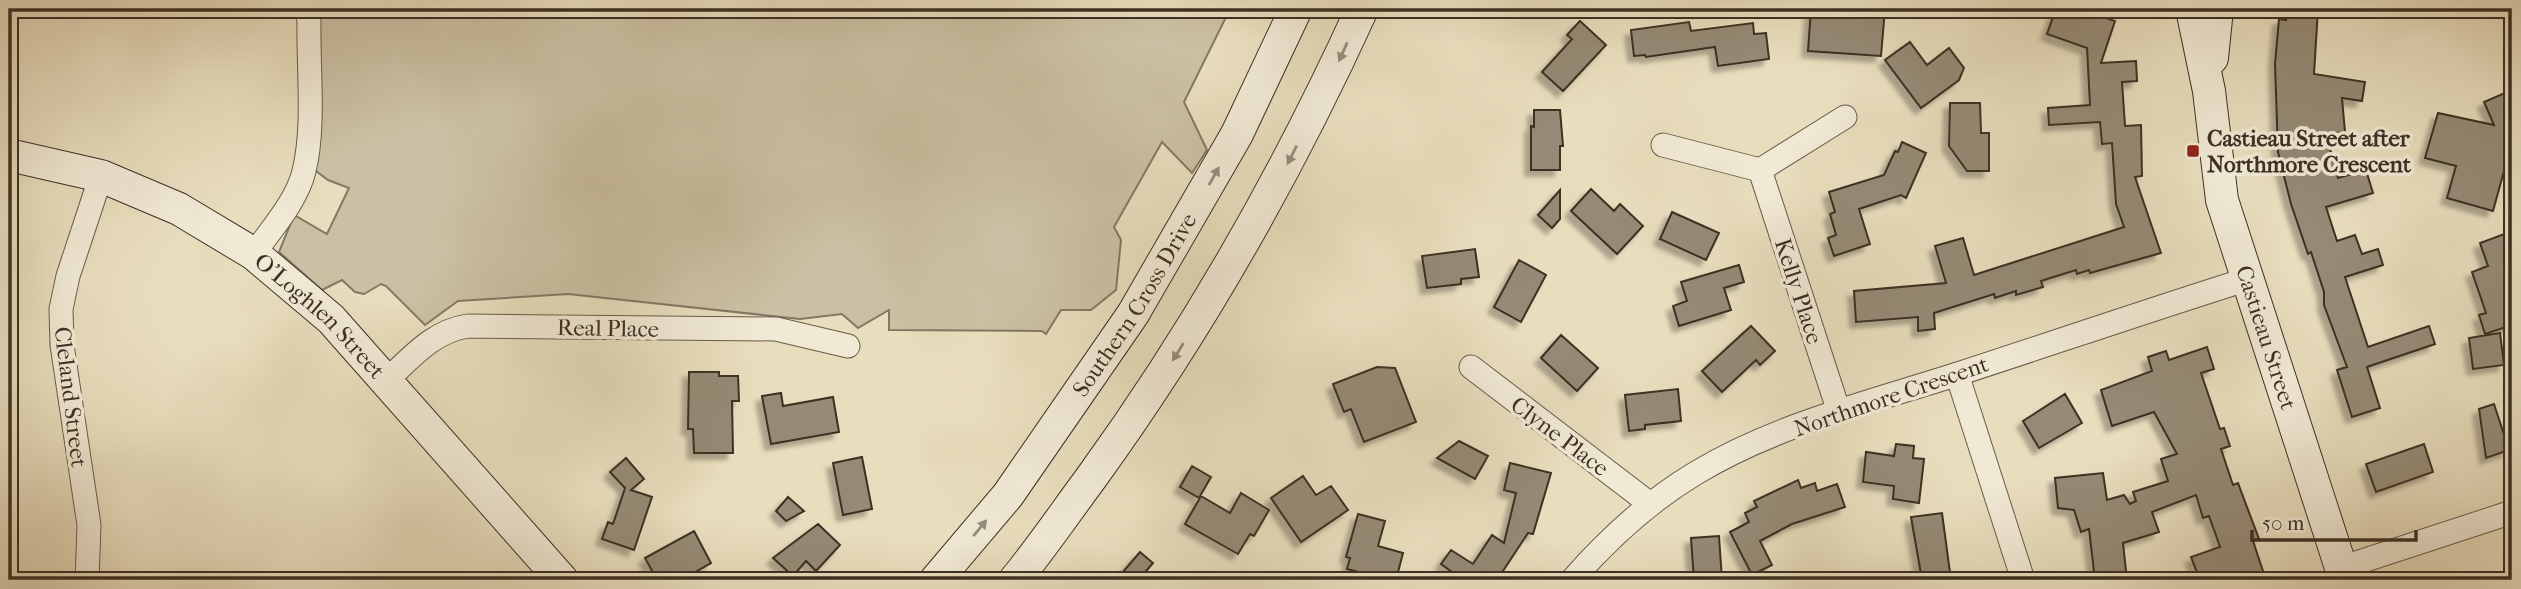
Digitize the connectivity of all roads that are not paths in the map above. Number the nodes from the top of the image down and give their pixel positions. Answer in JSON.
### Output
{"nodes":[{"id":1,"x":306,"y":9,"type":"edge"},
{"id":2,"x":1296,"y":9,"type":"edge"},
{"id":3,"x":1362,"y":9,"type":"edge"},
{"id":4,"x":2192,"y":9,"type":"edge"},
{"id":5,"x":2217,"y":9,"type":"edge"},
{"id":6,"x":2209,"y":91,"type":"junction"},
{"id":7,"x":1844,"y":117,"type":"dead end"},
{"id":8,"x":1663,"y":145,"type":"dead end"},
{"id":9,"x":9,"y":155,"type":"edge"},
{"id":10,"x":1760,"y":170,"type":"junction"},
{"id":11,"x":101,"y":176,"type":"junction"},
{"id":12,"x":254,"y":254,"type":"junction"},
{"id":13,"x":2248,"y":279,"type":"junction"},
{"id":14,"x":848,"y":346,"type":"dead end"},
{"id":15,"x":1471,"y":367,"type":"dead end"},
{"id":16,"x":1957,"y":374,"type":"junction"},
{"id":17,"x":386,"y":381,"type":"junction"},
{"id":18,"x":1839,"y":412,"type":"junction"},
{"id":19,"x":1650,"y":504,"type":"junction"},
{"id":20,"x":2512,"y":512,"type":"edge"},
{"id":21,"x":2343,"y":574,"type":"edge"},
{"id":22,"x":87,"y":580,"type":"edge"},
{"id":23,"x":562,"y":580,"type":"edge"},
{"id":24,"x":936,"y":580,"type":"edge"},
{"id":25,"x":1015,"y":580,"type":"edge"},
{"id":26,"x":1572,"y":580,"type":"edge"},
{"id":27,"x":2023,"y":580,"type":"edge"}],
"edges":[{"from":1,"to":12,"type":"street"},
{"from":24,"to":2,"type":"street","name":"Southern Cross Drive","one_way":true},
{"from":3,"to":25,"type":"street","one_way":true},
{"from":4,"to":6,"type":"street","name":"Castieau Street"},
{"from":5,"to":6,"type":"street","name":"Castieau Street"},
{"from":6,"to":13,"type":"street","name":"Castieau Street"},
{"from":7,"to":10,"type":"street"},
{"from":8,"to":10,"type":"street"},
{"from":9,"to":11,"type":"street","name":"O'Loghlen Street"},
{"from":10,"to":18,"type":"street","name":"Kelly Place"},
{"from":11,"to":12,"type":"street","name":"O'Loghlen Street"},
{"from":11,"to":22,"type":"street","name":"Cleland Street"},
{"from":12,"to":17,"type":"street","name":"O'Loghlen Street"},
{"from":13,"to":16,"type":"street","name":"Northmore Crescent"},
{"from":13,"to":21,"type":"street","name":"Castieau Street"},
{"from":14,"to":17,"type":"street","name":"Real Place"},
{"from":15,"to":19,"type":"street","name":"Clyne Place"},
{"from":16,"to":18,"type":"street","name":"Northmore Crescent"},
{"from":16,"to":27,"type":"street"},
{"from":17,"to":23,"type":"street","name":"O'Loghlen Street"},
{"from":18,"to":19,"type":"street","name":"Northmore Crescent"},
{"from":19,"to":26,"type":"street","name":"Northmore Crescent"},
{"from":20,"to":21,"type":"street"}]}
